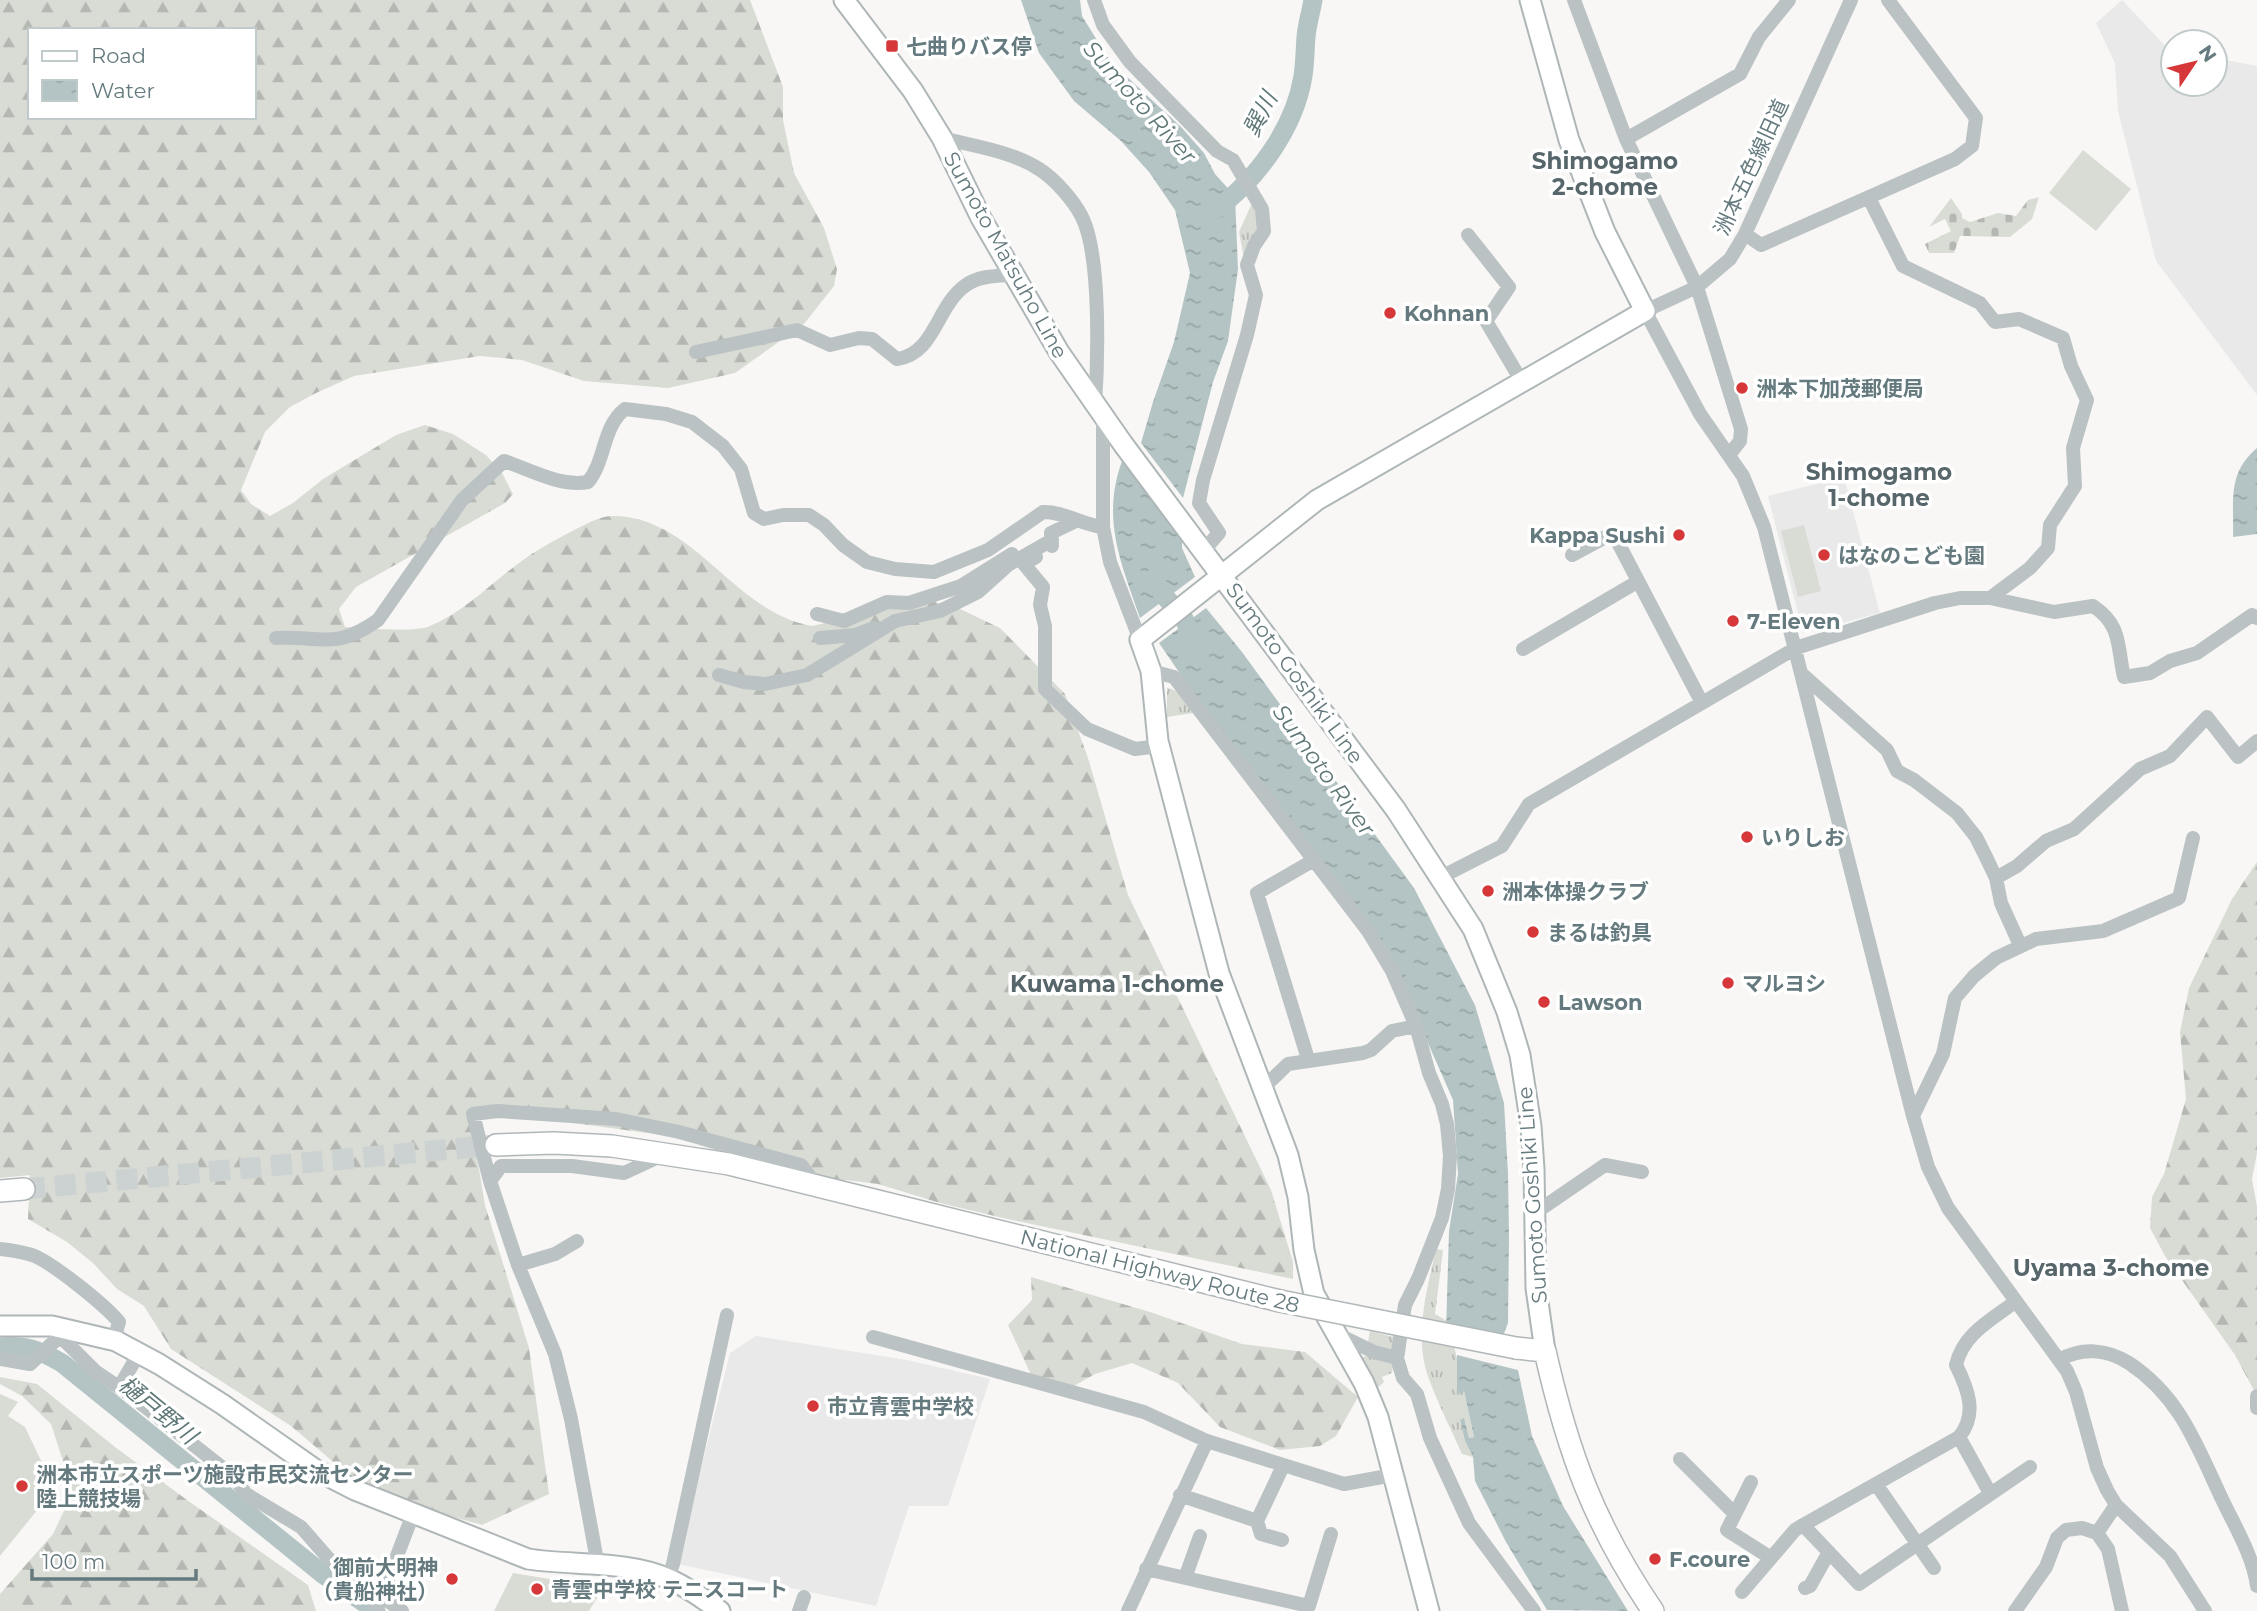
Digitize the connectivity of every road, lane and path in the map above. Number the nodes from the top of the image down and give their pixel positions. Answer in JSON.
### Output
{"nodes":[{"id":1,"x":844,"y":0,"type":"edge"},
{"id":2,"x":1094,"y":0,"type":"edge"},
{"id":3,"x":1530,"y":0,"type":"edge"},
{"id":4,"x":1574,"y":0,"type":"edge"},
{"id":5,"x":1789,"y":0,"type":"edge"},
{"id":6,"x":1851,"y":0,"type":"edge"},
{"id":7,"x":1888,"y":0,"type":"edge"},
{"id":8,"x":942,"y":138,"type":"junction"},
{"id":9,"x":1626,"y":139,"type":"junction"},
{"id":10,"x":1869,"y":198,"type":"junction"},
{"id":11,"x":1745,"y":234,"type":"junction"},
{"id":12,"x":1468,"y":235,"type":"dead end"},
{"id":13,"x":1015,"y":275,"type":"junction"},
{"id":14,"x":1697,"y":287,"type":"junction"},
{"id":15,"x":1645,"y":312,"type":"junction"},
{"id":16,"x":696,"y":352,"type":"dead end"},
{"id":17,"x":1522,"y":382,"type":"junction"},
{"id":18,"x":1099,"y":410,"type":"junction"},
{"id":19,"x":1729,"y":455,"type":"junction"},
{"id":20,"x":1076,"y":521,"type":"junction"},
{"id":21,"x":1103,"y":527,"type":"junction"},
{"id":22,"x":1051,"y":537,"type":"junction"},
{"id":23,"x":1198,"y":543,"type":"junction"},
{"id":24,"x":1572,"y":555,"type":"dead end"},
{"id":25,"x":1215,"y":581,"type":"junction"},
{"id":26,"x":1637,"y":582,"type":"junction"},
{"id":27,"x":1990,"y":598,"type":"junction"},
{"id":28,"x":817,"y":614,"type":"dead end"},
{"id":29,"x":2257,"y":618,"type":"edge"},
{"id":30,"x":895,"y":621,"type":"junction"},
{"id":31,"x":1143,"y":637,"type":"junction"},
{"id":32,"x":276,"y":638,"type":"dead end"},
{"id":33,"x":820,"y":638,"type":"dead end"},
{"id":34,"x":1796,"y":648,"type":"junction"},
{"id":35,"x":1523,"y":649,"type":"dead end"},
{"id":36,"x":777,"y":671,"type":"dead end"},
{"id":37,"x":1151,"y":671,"type":"junction"},
{"id":38,"x":812,"y":672,"type":"junction"},
{"id":39,"x":1802,"y":674,"type":"junction"},
{"id":40,"x":719,"y":675,"type":"dead end"},
{"id":41,"x":1702,"y":703,"type":"junction"},
{"id":42,"x":2257,"y":741,"type":"edge"},
{"id":43,"x":1159,"y":746,"type":"junction"},
{"id":44,"x":2193,"y":838,"type":"dead end"},
{"id":45,"x":1314,"y":860,"type":"junction"},
{"id":46,"x":1441,"y":877,"type":"junction"},
{"id":47,"x":1996,"y":878,"type":"junction"},
{"id":48,"x":2020,"y":946,"type":"junction"},
{"id":49,"x":1416,"y":1026,"type":"junction"},
{"id":50,"x":1308,"y":1059,"type":"junction"},
{"id":51,"x":1263,"y":1088,"type":"junction"},
{"id":52,"x":1913,"y":1116,"type":"junction"},
{"id":53,"x":496,"y":1145,"type":"tunnel mouth"},
{"id":54,"x":667,"y":1153,"type":"junction"},
{"id":55,"x":1642,"y":1172,"type":"dead end"},
{"id":56,"x":490,"y":1181,"type":"junction"},
{"id":57,"x":816,"y":1185,"type":"junction"},
{"id":58,"x":24,"y":1189,"type":"tunnel mouth"},
{"id":59,"x":0,"y":1191,"type":"edge"},
{"id":60,"x":1535,"y":1213,"type":"junction"},
{"id":61,"x":577,"y":1241,"type":"dead end"},
{"id":62,"x":0,"y":1250,"type":"edge"},
{"id":63,"x":518,"y":1265,"type":"junction"},
{"id":64,"x":2015,"y":1302,"type":"junction"},
{"id":65,"x":727,"y":1315,"type":"dead end"},
{"id":66,"x":0,"y":1326,"type":"edge"},
{"id":67,"x":1337,"y":1334,"type":"junction"},
{"id":68,"x":873,"y":1337,"type":"dead end"},
{"id":69,"x":114,"y":1340,"type":"junction"},
{"id":70,"x":1545,"y":1351,"type":"junction"},
{"id":71,"x":139,"y":1353,"type":"junction"},
{"id":72,"x":1397,"y":1358,"type":"junction"},
{"id":73,"x":0,"y":1359,"type":"edge"},
{"id":74,"x":2059,"y":1360,"type":"junction"},
{"id":75,"x":120,"y":1387,"type":"junction"},
{"id":76,"x":2257,"y":1396,"type":"edge"},
{"id":77,"x":2257,"y":1408,"type":"edge"},
{"id":78,"x":1959,"y":1437,"type":"junction"},
{"id":79,"x":1207,"y":1441,"type":"junction"},
{"id":80,"x":1679,"y":1459,"type":"dead end"},
{"id":81,"x":1283,"y":1466,"type":"junction"},
{"id":82,"x":2030,"y":1467,"type":"dead end"},
{"id":83,"x":1393,"y":1475,"type":"junction"},
{"id":84,"x":1751,"y":1482,"type":"dead end"},
{"id":85,"x":1876,"y":1484,"type":"junction"},
{"id":86,"x":1990,"y":1493,"type":"junction"},
{"id":87,"x":1180,"y":1495,"type":"junction"},
{"id":88,"x":2116,"y":1506,"type":"junction"},
{"id":89,"x":413,"y":1514,"type":"junction"},
{"id":90,"x":1735,"y":1514,"type":"junction"},
{"id":91,"x":1257,"y":1521,"type":"junction"},
{"id":92,"x":1803,"y":1525,"type":"junction"},
{"id":93,"x":2097,"y":1533,"type":"junction"},
{"id":94,"x":1331,"y":1534,"type":"dead end"},
{"id":95,"x":1199,"y":1536,"type":"dead end"},
{"id":96,"x":1282,"y":1539,"type":"dead end"},
{"id":97,"x":1917,"y":1544,"type":"junction"},
{"id":98,"x":1829,"y":1552,"type":"junction"},
{"id":99,"x":1771,"y":1558,"type":"junction"},
{"id":100,"x":598,"y":1566,"type":"junction"},
{"id":101,"x":1934,"y":1568,"type":"dead end"},
{"id":102,"x":1146,"y":1569,"type":"junction"},
{"id":103,"x":668,"y":1578,"type":"junction"},
{"id":104,"x":1185,"y":1578,"type":"junction"},
{"id":105,"x":2257,"y":1583,"type":"edge"},
{"id":106,"x":1805,"y":1588,"type":"dead end"},
{"id":107,"x":1742,"y":1592,"type":"dead end"},
{"id":108,"x":379,"y":1604,"type":"edge"},
{"id":109,"x":402,"y":1611,"type":"edge"},
{"id":110,"x":720,"y":1611,"type":"edge"},
{"id":111,"x":1128,"y":1611,"type":"edge"},
{"id":112,"x":1429,"y":1611,"type":"edge"},
{"id":113,"x":1534,"y":1611,"type":"edge"},
{"id":114,"x":1653,"y":1611,"type":"edge"},
{"id":115,"x":2015,"y":1611,"type":"edge"},
{"id":116,"x":2122,"y":1611,"type":"edge"},
{"id":117,"x":2205,"y":1611,"type":"edge"}],
"edges":[{"from":1,"to":8,"type":"main road","name":"Sumoto Matsuho Line"},
{"from":2,"to":23,"type":"street"},
{"from":3,"to":15,"type":"main road"},
{"from":4,"to":9,"type":"street"},
{"from":5,"to":9,"type":"street"},
{"from":6,"to":11,"type":"street","name":"洲本五色線旧道"},
{"from":7,"to":10,"type":"street"},
{"from":8,"to":13,"type":"main road","name":"Sumoto Matsuho Line"},
{"from":8,"to":18,"type":"street"},
{"from":9,"to":14,"type":"street"},
{"from":10,"to":11,"type":"street"},
{"from":10,"to":27,"type":"street"},
{"from":11,"to":14,"type":"street","name":"洲本五色線旧道"},
{"from":12,"to":17,"type":"street"},
{"from":13,"to":16,"type":"street"},
{"from":13,"to":18,"type":"main road","name":"Sumoto Matsuho Line"},
{"from":14,"to":15,"type":"street","name":"洲本五色線旧道"},
{"from":14,"to":19,"type":"street"},
{"from":15,"to":17,"type":"main road","name":"Sumoto Goshiki Line"},
{"from":15,"to":19,"type":"street"},
{"from":17,"to":25,"type":"main road","name":"Sumoto Goshiki Line"},
{"from":18,"to":21,"type":"street"},
{"from":18,"to":23,"type":"main road","name":"Sumoto Matsuho Line"},
{"from":19,"to":34,"type":"street"},
{"from":20,"to":21,"type":"street"},
{"from":20,"to":22,"type":"street"},
{"from":20,"to":32,"type":"street"},
{"from":21,"to":31,"type":"street"},
{"from":22,"to":28,"type":"street"},
{"from":22,"to":30,"type":"street"},
{"from":22,"to":43,"type":"street"},
{"from":23,"to":25,"type":"main road","name":"Sumoto Matsuho Line"},
{"from":24,"to":26,"type":"street"},
{"from":25,"to":31,"type":"main road"},
{"from":25,"to":46,"type":"main road","name":"Sumoto Goshiki Line"},
{"from":26,"to":35,"type":"street"},
{"from":26,"to":41,"type":"street"},
{"from":27,"to":29,"type":"street"},
{"from":27,"to":34,"type":"street"},
{"from":30,"to":33,"type":"street"},
{"from":30,"to":38,"type":"street"},
{"from":31,"to":37,"type":"main road"},
{"from":34,"to":39,"type":"street"},
{"from":34,"to":41,"type":"street"},
{"from":36,"to":38,"type":"street"},
{"from":37,"to":43,"type":"main road"},
{"from":37,"to":45,"type":"street"},
{"from":38,"to":40,"type":"street"},
{"from":39,"to":47,"type":"street"},
{"from":39,"to":52,"type":"street"},
{"from":41,"to":46,"type":"street"},
{"from":42,"to":47,"type":"street"},
{"from":43,"to":51,"type":"main road"},
{"from":44,"to":48,"type":"street"},
{"from":45,"to":49,"type":"street"},
{"from":45,"to":50,"type":"street"},
{"from":46,"to":60,"type":"main road","name":"Sumoto Goshiki Line"},
{"from":47,"to":48,"type":"street"},
{"from":48,"to":52,"type":"street"},
{"from":49,"to":50,"type":"street"},
{"from":49,"to":72,"type":"street"},
{"from":50,"to":51,"type":"street"},
{"from":51,"to":67,"type":"main road"},
{"from":52,"to":64,"type":"street"},
{"from":53,"to":54,"type":"highway","name":"National Highway Route 28"},
{"from":54,"to":56,"type":"street"},
{"from":54,"to":57,"type":"highway","name":"National Highway Route 28"},
{"from":55,"to":60,"type":"street"},
{"from":56,"to":57,"type":"street"},
{"from":56,"to":63,"type":"street"},
{"from":57,"to":70,"type":"highway","name":"National Highway Route 28","bridge":true},
{"from":58,"to":59,"type":"highway"},
{"from":60,"to":70,"type":"main road","name":"Sumoto Goshiki Line"},
{"from":61,"to":63,"type":"street"},
{"from":62,"to":69,"type":"street"},
{"from":63,"to":100,"type":"street"},
{"from":64,"to":74,"type":"street"},
{"from":64,"to":78,"type":"street"},
{"from":65,"to":103,"type":"street"},
{"from":66,"to":69,"type":"main road"},
{"from":67,"to":72,"type":"street"},
{"from":67,"to":83,"type":"main road"},
{"from":68,"to":79,"type":"street"},
{"from":69,"to":71,"type":"main road"},
{"from":70,"to":114,"type":"highway"},
{"from":71,"to":75,"type":"street"},
{"from":71,"to":89,"type":"main road"},
{"from":72,"to":113,"type":"street"},
{"from":73,"to":75,"type":"street"},
{"from":74,"to":88,"type":"street"},
{"from":74,"to":105,"type":"street"},
{"from":75,"to":108,"type":"street"},
{"from":76,"to":77,"type":"street"},
{"from":78,"to":85,"type":"street"},
{"from":78,"to":86,"type":"street"},
{"from":79,"to":81,"type":"street"},
{"from":79,"to":87,"type":"street"},
{"from":80,"to":90,"type":"street"},
{"from":81,"to":83,"type":"street"},
{"from":81,"to":91,"type":"street"},
{"from":82,"to":86,"type":"street"},
{"from":83,"to":112,"type":"main road"},
{"from":84,"to":90,"type":"street"},
{"from":85,"to":92,"type":"street"},
{"from":85,"to":97,"type":"street"},
{"from":86,"to":97,"type":"street"},
{"from":87,"to":91,"type":"street"},
{"from":87,"to":102,"type":"street"},
{"from":88,"to":93,"type":"street"},
{"from":88,"to":117,"type":"street"},
{"from":89,"to":100,"type":"main road"},
{"from":89,"to":108,"type":"street"},
{"from":90,"to":99,"type":"street"},
{"from":91,"to":96,"type":"street"},
{"from":92,"to":98,"type":"street"},
{"from":92,"to":99,"type":"street"},
{"from":93,"to":115,"type":"street"},
{"from":93,"to":116,"type":"street"},
{"from":94,"to":104,"type":"street"},
{"from":95,"to":104,"type":"street"},
{"from":97,"to":98,"type":"street"},
{"from":97,"to":101,"type":"street"},
{"from":98,"to":106,"type":"street"},
{"from":99,"to":107,"type":"street"},
{"from":100,"to":103,"type":"main road"},
{"from":102,"to":104,"type":"street"},
{"from":102,"to":111,"type":"street"},
{"from":103,"to":110,"type":"main road"},
{"from":108,"to":109,"type":"street"}]}
